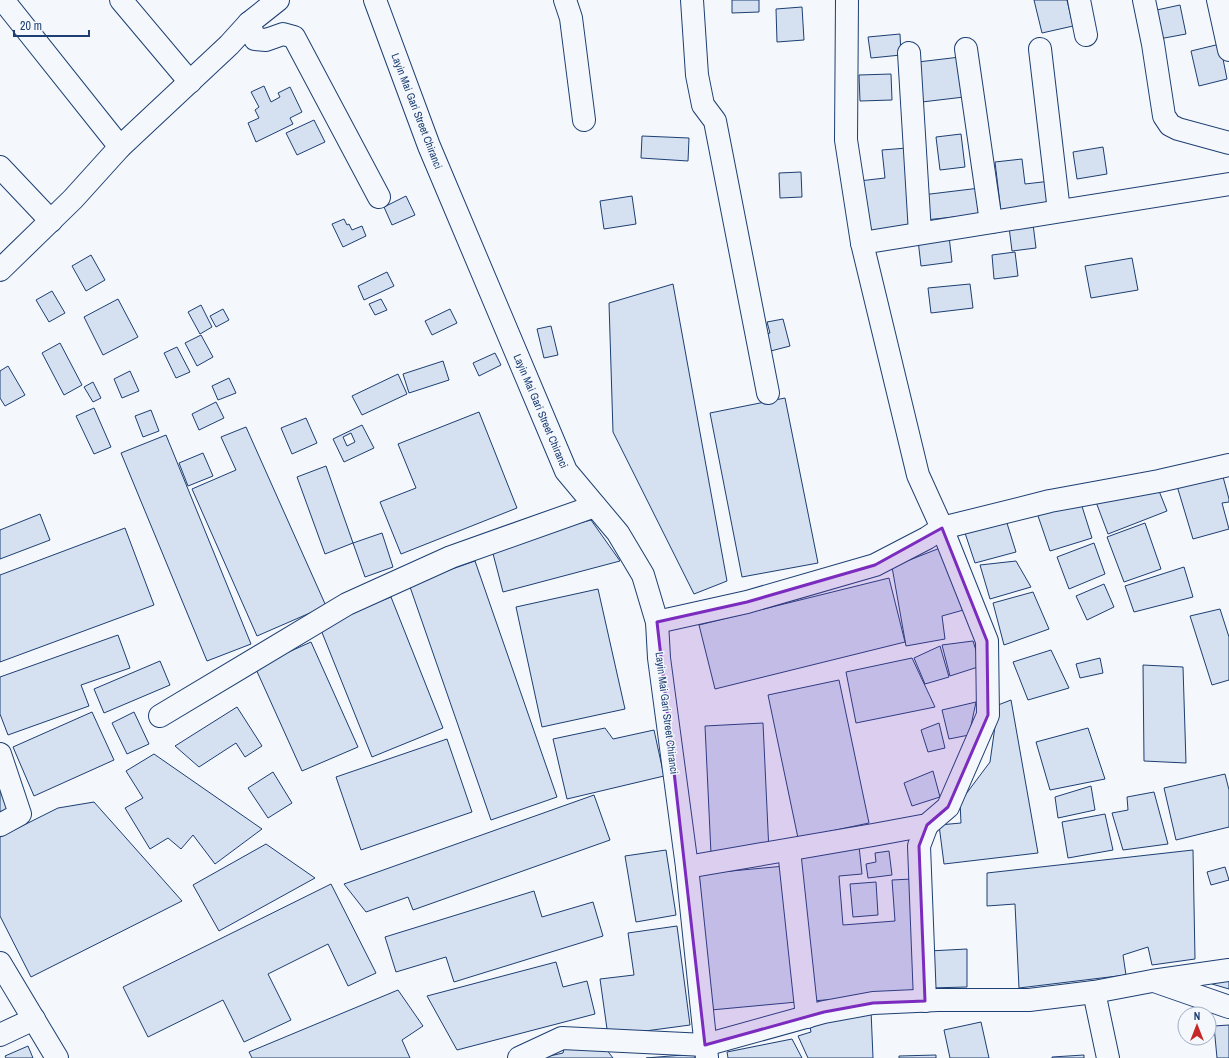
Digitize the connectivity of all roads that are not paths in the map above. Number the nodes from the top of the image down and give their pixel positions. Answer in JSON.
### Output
{"nodes":[{"id":1,"x":3,"y":0,"type":"edge"},
{"id":2,"x":121,"y":0,"type":"edge"},
{"id":3,"x":278,"y":0,"type":"edge"},
{"id":4,"x":375,"y":0,"type":"edge"},
{"id":5,"x":565,"y":0,"type":"edge"},
{"id":6,"x":692,"y":0,"type":"edge"},
{"id":7,"x":847,"y":0,"type":"edge"},
{"id":8,"x":1079,"y":0,"type":"edge"},
{"id":9,"x":1144,"y":0,"type":"edge"},
{"id":10,"x":1218,"y":0,"type":"edge"},
{"id":11,"x":250,"y":23,"type":"junction"},
{"id":12,"x":1086,"y":35,"type":"dead end"},
{"id":13,"x":966,"y":49,"type":"dead end"},
{"id":14,"x":1040,"y":49,"type":"dead end"},
{"id":15,"x":1229,"y":50,"type":"edge"},
{"id":16,"x":909,"y":53,"type":"dead end"},
{"id":17,"x":190,"y":82,"type":"junction"},
{"id":18,"x":584,"y":120,"type":"dead end"},
{"id":19,"x":120,"y":147,"type":"junction"},
{"id":20,"x":1228,"y":147,"type":"edge"},
{"id":21,"x":0,"y":167,"type":"edge"},
{"id":22,"x":1229,"y":184,"type":"edge"},
{"id":23,"x":379,"y":197,"type":"dead end"},
{"id":24,"x":1059,"y":211,"type":"junction"},
{"id":25,"x":51,"y":221,"type":"junction"},
{"id":26,"x":991,"y":222,"type":"junction"},
{"id":27,"x":920,"y":233,"type":"junction"},
{"id":28,"x":862,"y":243,"type":"junction"},
{"id":29,"x":0,"y":270,"type":"edge"},
{"id":30,"x":768,"y":393,"type":"dead end"},
{"id":31,"x":1228,"y":467,"type":"edge"},
{"id":32,"x":595,"y":506,"type":"junction"},
{"id":33,"x":942,"y":528,"type":"junction"},
{"id":34,"x":656,"y":622,"type":"junction"},
{"id":35,"x":160,"y":716,"type":"dead end"},
{"id":36,"x":0,"y":754,"type":"edge"},
{"id":37,"x":0,"y":825,"type":"edge"},
{"id":38,"x":927,"y":825,"type":"junction"},
{"id":39,"x":789,"y":850,"type":"junction"},
{"id":40,"x":687,"y":867,"type":"junction"},
{"id":41,"x":0,"y":963,"type":"edge"},
{"id":42,"x":1229,"y":970,"type":"edge"},
{"id":43,"x":1152,"y":980,"type":"junction"},
{"id":44,"x":1094,"y":992,"type":"junction"},
{"id":45,"x":924,"y":1001,"type":"junction"},
{"id":46,"x":1229,"y":1007,"type":"edge"},
{"id":47,"x":807,"y":1017,"type":"junction"},
{"id":48,"x":34,"y":1019,"type":"junction"},
{"id":49,"x":0,"y":1035,"type":"edge"},
{"id":50,"x":706,"y":1052,"type":"edge"},
{"id":51,"x":57,"y":1058,"type":"edge"},
{"id":52,"x":518,"y":1058,"type":"edge"},
{"id":53,"x":1108,"y":1058,"type":"edge"}],
"edges":[{"from":1,"to":19,"type":"street"},
{"from":2,"to":17,"type":"street"},
{"from":3,"to":11,"type":"street"},
{"from":4,"to":32,"type":"street","name":"Layin Mai Gari Street Chiranci"},
{"from":5,"to":18,"type":"street"},
{"from":6,"to":30,"type":"street"},
{"from":7,"to":28,"type":"street"},
{"from":8,"to":12,"type":"street"},
{"from":9,"to":20,"type":"street"},
{"from":10,"to":15,"type":"street"},
{"from":11,"to":17,"type":"street"},
{"from":11,"to":23,"type":"street"},
{"from":13,"to":26,"type":"street"},
{"from":14,"to":24,"type":"street"},
{"from":16,"to":27,"type":"street"},
{"from":17,"to":19,"type":"street"},
{"from":19,"to":25,"type":"street"},
{"from":21,"to":25,"type":"street"},
{"from":22,"to":24,"type":"street"},
{"from":24,"to":26,"type":"street"},
{"from":25,"to":29,"type":"street"},
{"from":26,"to":27,"type":"street"},
{"from":27,"to":28,"type":"street"},
{"from":28,"to":33,"type":"street"},
{"from":31,"to":33,"type":"street"},
{"from":32,"to":34,"type":"street","name":"Layin Mai Gari Street Chiranci"},
{"from":32,"to":35,"type":"street"},
{"from":33,"to":34,"type":"street"},
{"from":33,"to":38,"type":"street"},
{"from":34,"to":40,"type":"street","name":"Layin Mai Gari Street Chiranci"},
{"from":36,"to":37,"type":"street"},
{"from":38,"to":39,"type":"street"},
{"from":38,"to":45,"type":"street"},
{"from":39,"to":40,"type":"street"},
{"from":39,"to":47,"type":"street"},
{"from":40,"to":50,"type":"street","name":"Layin Mai Gari Street Chiranci"},
{"from":41,"to":48,"type":"street"},
{"from":42,"to":43,"type":"street"},
{"from":43,"to":44,"type":"street"},
{"from":43,"to":46,"type":"street"},
{"from":44,"to":45,"type":"street"},
{"from":44,"to":53,"type":"street"},
{"from":45,"to":47,"type":"street"},
{"from":47,"to":50,"type":"street"},
{"from":48,"to":49,"type":"street"},
{"from":48,"to":51,"type":"street"},
{"from":50,"to":52,"type":"street"}]}
